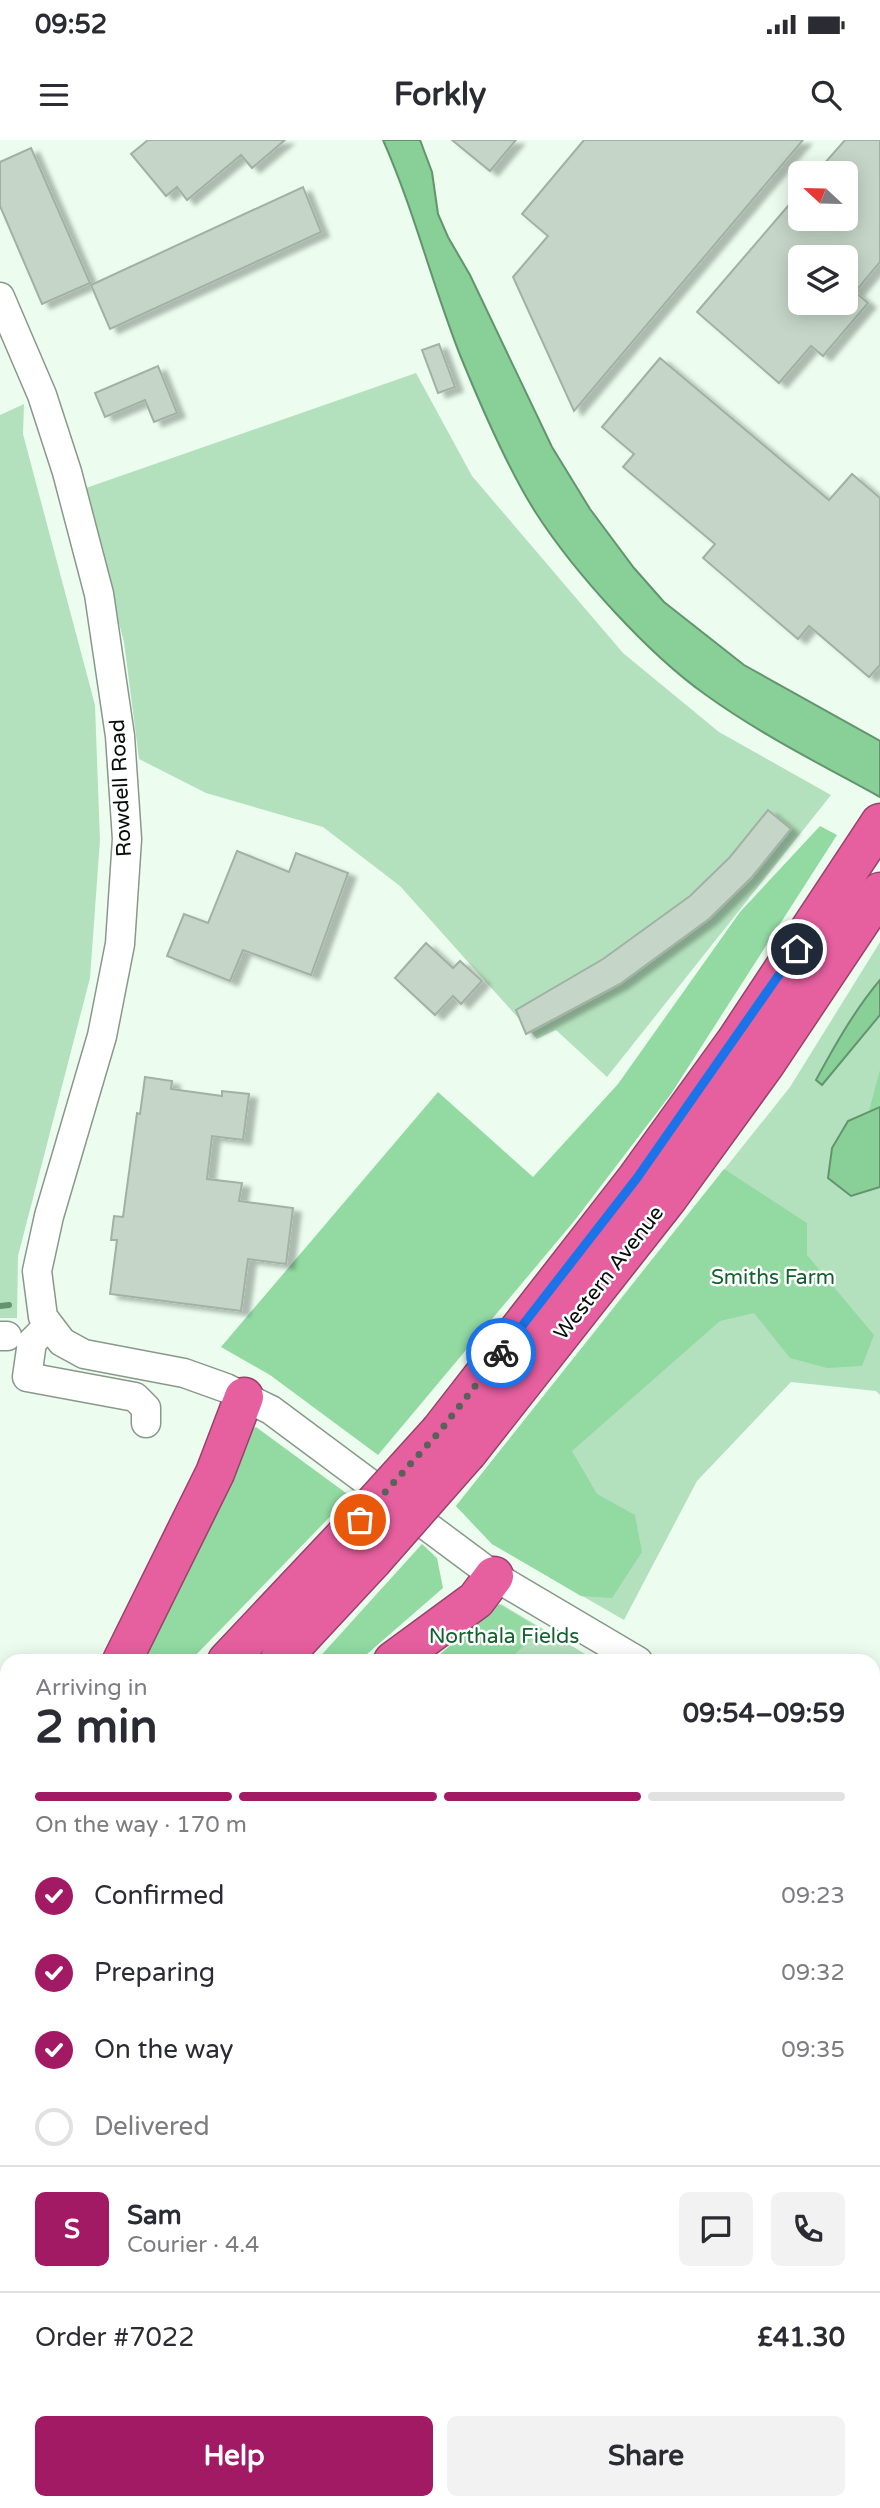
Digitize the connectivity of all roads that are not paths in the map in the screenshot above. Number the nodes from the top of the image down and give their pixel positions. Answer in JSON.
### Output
{"nodes":[{"id":1,"x":0,"y":297,"type":"edge"},
{"id":2,"x":876,"y":828,"type":"edge"},
{"id":3,"x":880,"y":892,"type":"edge"},
{"id":4,"x":22,"y":1335,"type":"edge"},
{"id":5,"x":244,"y":1397,"type":"junction"},
{"id":6,"x":146,"y":1423,"type":"dead end"},
{"id":7,"x":454,"y":1442,"type":"junction"},
{"id":8,"x":494,"y":1576,"type":"junction"},
{"id":9,"x":125,"y":1654,"type":"edge"},
{"id":10,"x":234,"y":1654,"type":"edge"},
{"id":11,"x":286,"y":1654,"type":"edge"},
{"id":12,"x":403,"y":1654,"type":"edge"},
{"id":13,"x":626,"y":1654,"type":"edge"}],
"edges":[{"from":1,"to":4,"type":"street","name":"Rowdell Road"},
{"from":2,"to":7,"type":"highway","name":"Western Avenue"},
{"from":3,"to":7,"type":"highway","name":"Western Avenue"},
{"from":4,"to":5,"type":"street"},
{"from":4,"to":6,"type":"street"},
{"from":5,"to":8,"type":"street"},
{"from":5,"to":9,"type":"highway"},
{"from":7,"to":10,"type":"highway","name":"Western Avenue","bridge":true},
{"from":7,"to":11,"type":"highway","name":"Western Avenue","bridge":true},
{"from":8,"to":12,"type":"highway"},
{"from":8,"to":13,"type":"street"}]}
